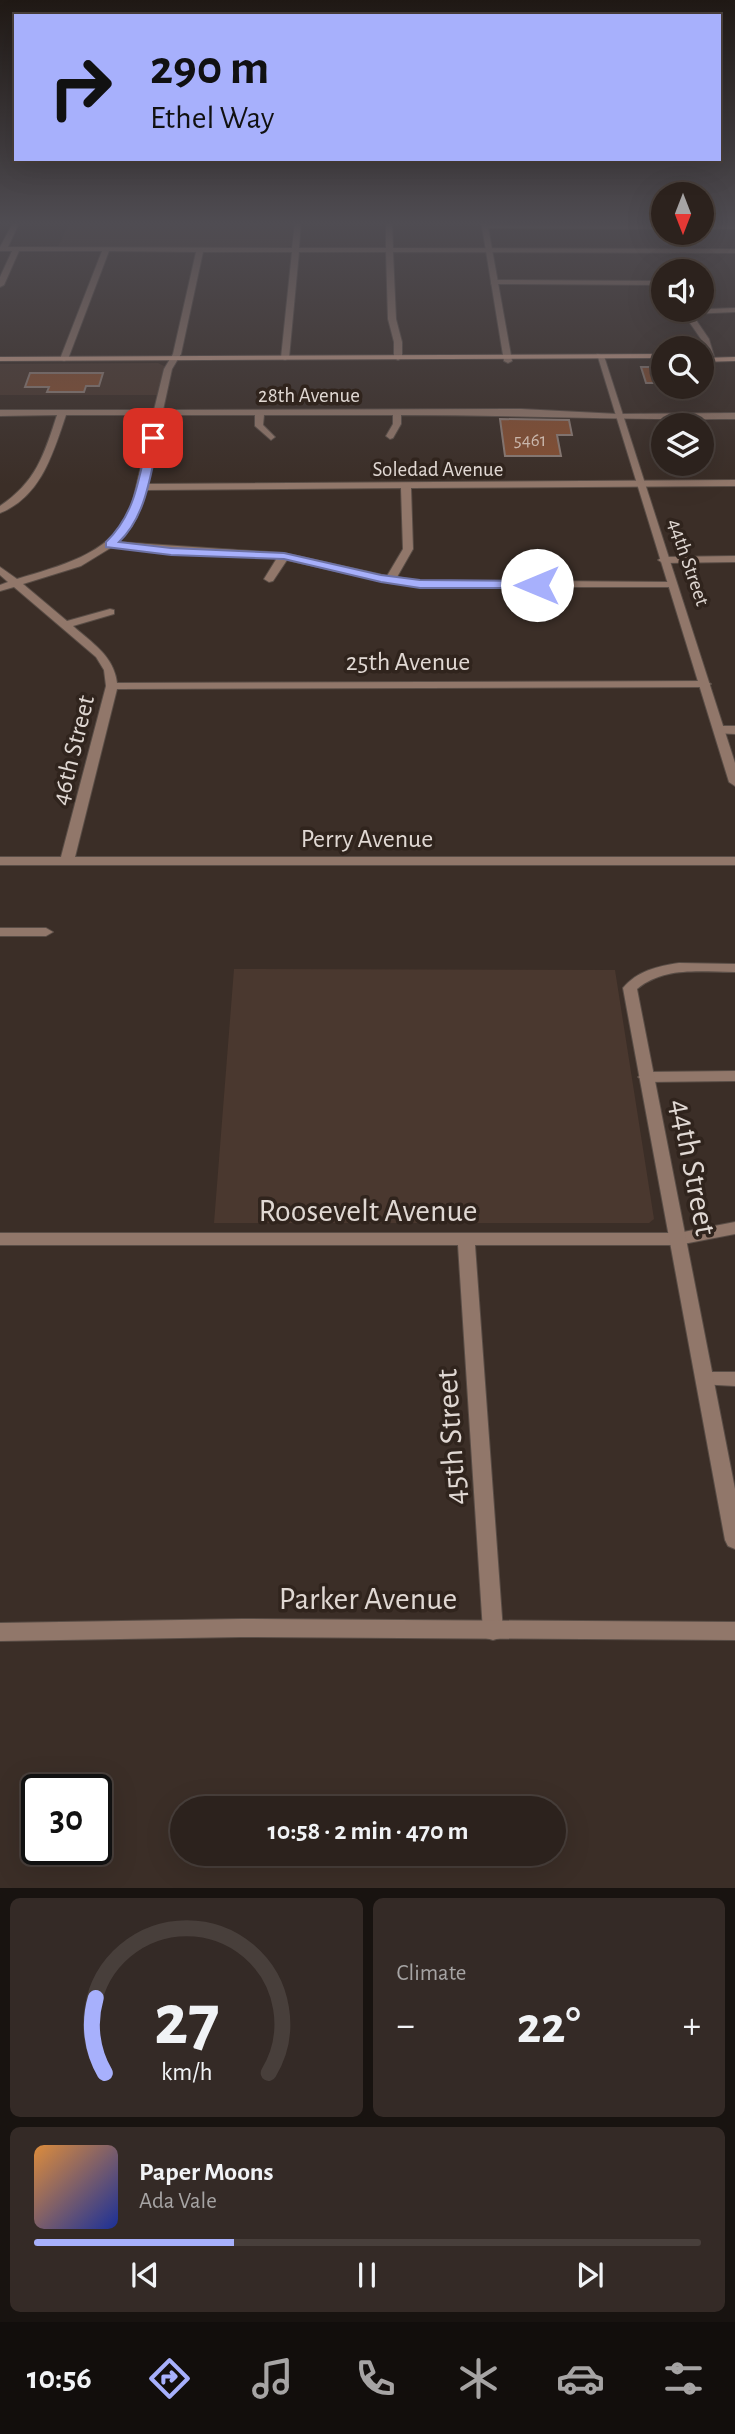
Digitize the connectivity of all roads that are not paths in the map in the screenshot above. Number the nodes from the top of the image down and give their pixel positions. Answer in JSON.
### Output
{"nodes":[{"id":1,"x":83,"y":309,"type":"edge"},
{"id":2,"x":186,"y":309,"type":"edge"},
{"id":3,"x":290,"y":309,"type":"edge"},
{"id":4,"x":392,"y":309,"type":"edge"},
{"id":5,"x":499,"y":309,"type":"edge"},
{"id":6,"x":714,"y":310,"type":"edge"},
{"id":7,"x":735,"y":310,"type":"edge"},
{"id":8,"x":714,"y":357,"type":"edge"},
{"id":9,"x":285,"y":358,"type":"junction"},
{"id":10,"x":398,"y":358,"type":"junction"},
{"id":11,"x":600,"y":358,"type":"junction"},
{"id":12,"x":651,"y":358,"type":"edge"},
{"id":13,"x":735,"y":358,"type":"edge"},
{"id":14,"x":0,"y":359,"type":"edge"},
{"id":15,"x":64,"y":359,"type":"junction"},
{"id":16,"x":174,"y":359,"type":"junction"},
{"id":17,"x":508,"y":359,"type":"junction"},
{"id":18,"x":260,"y":412,"type":"junction"},
{"id":19,"x":397,"y":412,"type":"junction"},
{"id":20,"x":0,"y":413,"type":"edge"},
{"id":21,"x":62,"y":413,"type":"junction"},
{"id":22,"x":160,"y":413,"type":"junction"},
{"id":23,"x":735,"y":416,"type":"edge"},
{"id":24,"x":618,"y":417,"type":"junction"},
{"id":25,"x":390,"y":436,"type":"dead end"},
{"id":26,"x":271,"y":437,"type":"dead end"},
{"id":27,"x":638,"y":483,"type":"junction"},
{"id":28,"x":735,"y":483,"type":"edge"},
{"id":29,"x":141,"y":487,"type":"junction"},
{"id":30,"x":407,"y":487,"type":"junction"},
{"id":31,"x":0,"y":510,"type":"edge"},
{"id":32,"x":110,"y":544,"type":"junction"},
{"id":33,"x":531,"y":553,"type":"dead end"},
{"id":34,"x":284,"y":556,"type":"junction"},
{"id":35,"x":735,"y":559,"type":"edge"},
{"id":36,"x":663,"y":560,"type":"junction"},
{"id":37,"x":0,"y":570,"type":"edge"},
{"id":38,"x":269,"y":579,"type":"dead end"},
{"id":39,"x":390,"y":580,"type":"junction"},
{"id":40,"x":17,"y":584,"type":"junction"},
{"id":41,"x":537,"y":585,"type":"junction"},
{"id":42,"x":671,"y":585,"type":"junction"},
{"id":43,"x":0,"y":588,"type":"edge"},
{"id":44,"x":110,"y":612,"type":"dead end"},
{"id":45,"x":66,"y":625,"type":"junction"},
{"id":46,"x":705,"y":684,"type":"junction"},
{"id":47,"x":112,"y":686,"type":"junction"},
{"id":48,"x":718,"y":730,"type":"junction"},
{"id":49,"x":735,"y":730,"type":"edge"},
{"id":50,"x":735,"y":782,"type":"edge"},
{"id":51,"x":0,"y":861,"type":"edge"},
{"id":52,"x":67,"y":861,"type":"junction"},
{"id":53,"x":735,"y":861,"type":"edge"},
{"id":54,"x":0,"y":932,"type":"edge"},
{"id":55,"x":46,"y":932,"type":"dead end"},
{"id":56,"x":735,"y":968,"type":"edge"},
{"id":57,"x":735,"y":1076,"type":"edge"},
{"id":58,"x":646,"y":1077,"type":"junction"},
{"id":59,"x":735,"y":1228,"type":"edge"},
{"id":60,"x":0,"y":1239,"type":"edge"},
{"id":61,"x":466,"y":1239,"type":"junction"},
{"id":62,"x":678,"y":1239,"type":"junction"},
{"id":63,"x":705,"y":1379,"type":"junction"},
{"id":64,"x":735,"y":1379,"type":"edge"},
{"id":65,"x":735,"y":1540,"type":"edge"},
{"id":66,"x":493,"y":1631,"type":"junction"},
{"id":67,"x":735,"y":1631,"type":"edge"},
{"id":68,"x":0,"y":1632,"type":"edge"}],
"edges":[{"from":1,"to":15,"type":"street"},
{"from":2,"to":16,"type":"street"},
{"from":3,"to":9,"type":"street"},
{"from":4,"to":10,"type":"street"},
{"from":5,"to":17,"type":"street"},
{"from":6,"to":7,"type":"street"},
{"from":8,"to":13,"type":"main road"},
{"from":9,"to":10,"type":"main road"},
{"from":9,"to":16,"type":"main road"},
{"from":10,"to":17,"type":"main road"},
{"from":11,"to":12,"type":"main road"},
{"from":11,"to":17,"type":"main road"},
{"from":11,"to":24,"type":"street","name":"44th Street"},
{"from":14,"to":15,"type":"main road"},
{"from":15,"to":16,"type":"main road"},
{"from":16,"to":22,"type":"street"},
{"from":18,"to":19,"type":"street","name":"28th Avenue"},
{"from":18,"to":22,"type":"street","name":"28th Avenue"},
{"from":18,"to":26,"type":"street"},
{"from":19,"to":24,"type":"street","name":"28th Avenue"},
{"from":19,"to":25,"type":"street"},
{"from":20,"to":21,"type":"street","name":"28th Avenue"},
{"from":21,"to":22,"type":"street","name":"28th Avenue"},
{"from":21,"to":31,"type":"street"},
{"from":22,"to":29,"type":"street"},
{"from":23,"to":24,"type":"street","name":"28th Avenue"},
{"from":24,"to":27,"type":"street","name":"44th Street"},
{"from":27,"to":28,"type":"street","name":"Soledad Avenue"},
{"from":27,"to":30,"type":"street","name":"Soledad Avenue"},
{"from":27,"to":36,"type":"street","name":"44th Street"},
{"from":29,"to":30,"type":"street","name":"Soledad Avenue"},
{"from":29,"to":32,"type":"street"},
{"from":30,"to":39,"type":"street"},
{"from":32,"to":34,"type":"street"},
{"from":32,"to":40,"type":"street"},
{"from":33,"to":41,"type":"street"},
{"from":34,"to":38,"type":"street"},
{"from":34,"to":39,"type":"street"},
{"from":35,"to":36,"type":"street"},
{"from":36,"to":42,"type":"street","name":"44th Street"},
{"from":37,"to":40,"type":"street","name":"46th Street"},
{"from":39,"to":41,"type":"street"},
{"from":40,"to":43,"type":"street"},
{"from":40,"to":45,"type":"street","name":"46th Street"},
{"from":41,"to":42,"type":"street"},
{"from":42,"to":46,"type":"street","name":"44th Street"},
{"from":44,"to":45,"type":"street"},
{"from":45,"to":47,"type":"street","name":"46th Street"},
{"from":46,"to":47,"type":"street","name":"25th Avenue"},
{"from":46,"to":48,"type":"street","name":"44th Street"},
{"from":47,"to":52,"type":"street","name":"46th Street"},
{"from":48,"to":49,"type":"street"},
{"from":48,"to":50,"type":"street","name":"44th Street"},
{"from":51,"to":52,"type":"street","name":"Perry Avenue"},
{"from":52,"to":53,"type":"street","name":"Perry Avenue"},
{"from":54,"to":55,"type":"street"},
{"from":56,"to":58,"type":"street","name":"44th Street"},
{"from":57,"to":58,"type":"street"},
{"from":58,"to":62,"type":"street","name":"44th Street"},
{"from":59,"to":62,"type":"street","name":"Roosevelt Avenue"},
{"from":60,"to":61,"type":"street","name":"Roosevelt Avenue"},
{"from":61,"to":62,"type":"street","name":"Roosevelt Avenue"},
{"from":61,"to":66,"type":"street","name":"45th Street"},
{"from":62,"to":63,"type":"street","name":"44th Street"},
{"from":63,"to":64,"type":"street"},
{"from":63,"to":65,"type":"street","name":"44th Street"},
{"from":66,"to":67,"type":"street","name":"Parker Avenue"},
{"from":66,"to":68,"type":"street","name":"Parker Avenue"}]}
